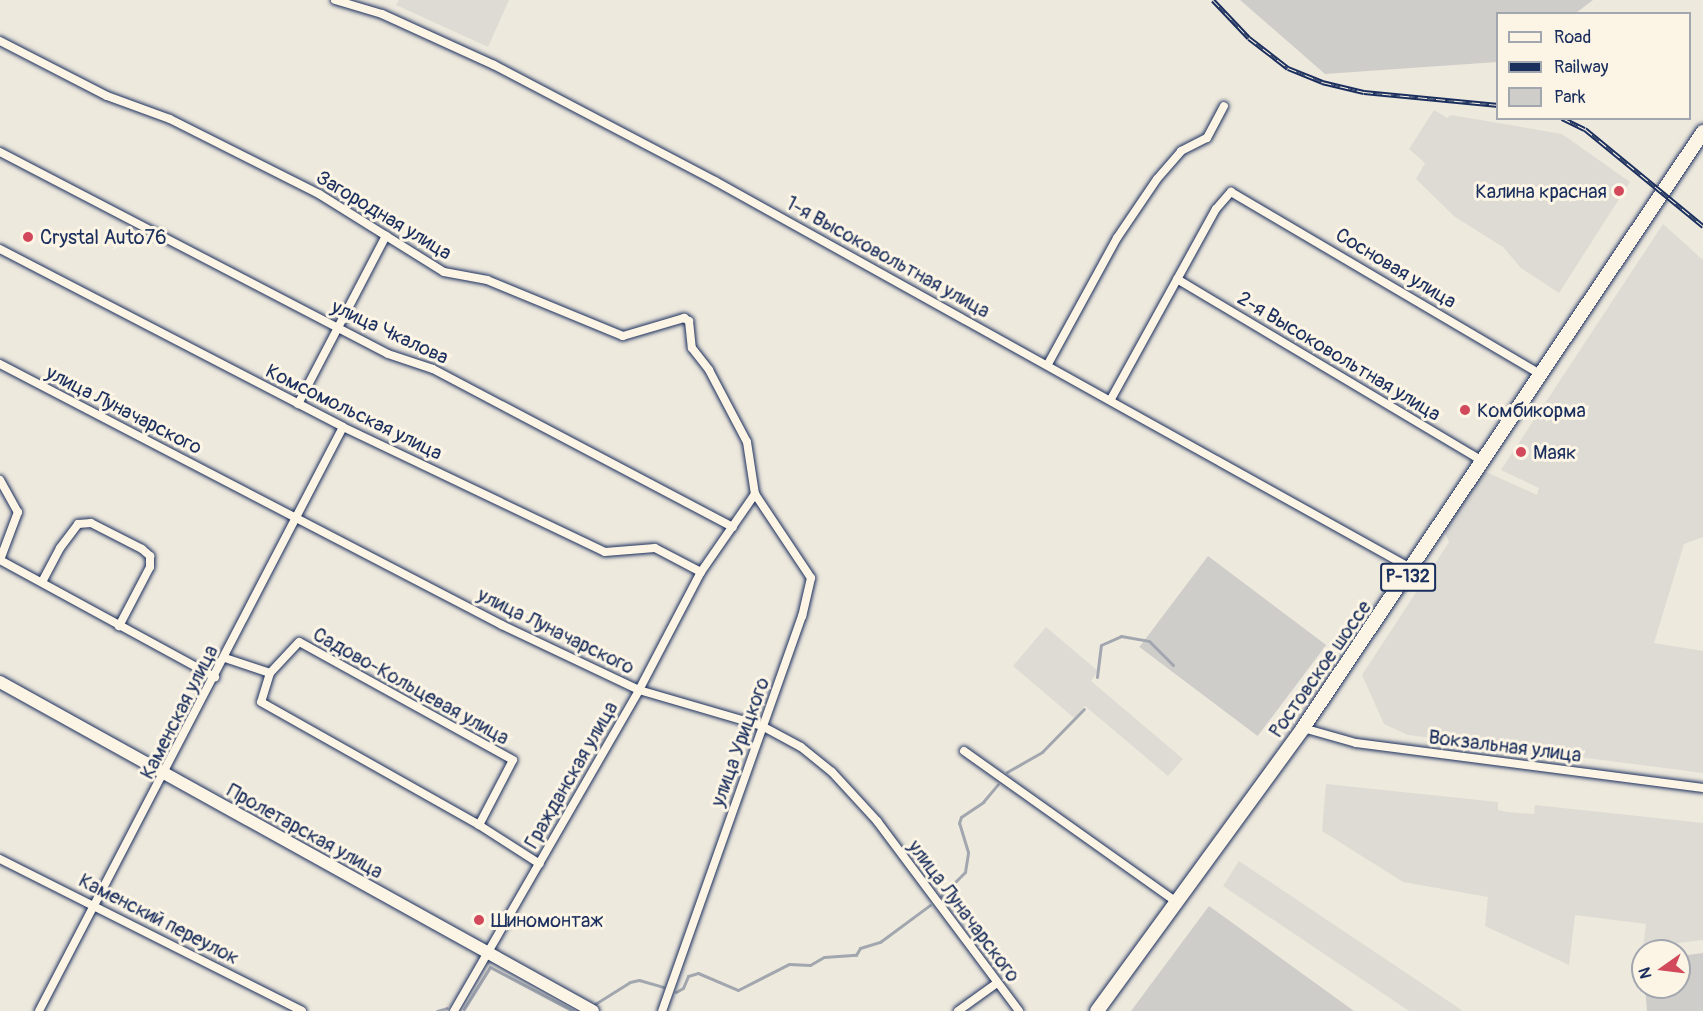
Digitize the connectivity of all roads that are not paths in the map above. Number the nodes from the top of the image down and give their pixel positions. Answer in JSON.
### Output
{"nodes":[{"id":1,"x":335,"y":0,"type":"edge"},
{"id":2,"x":0,"y":41,"type":"edge"},
{"id":3,"x":1224,"y":106,"type":"dead end"},
{"id":4,"x":1703,"y":132,"type":"edge"},
{"id":5,"x":0,"y":152,"type":"edge"},
{"id":6,"x":386,"y":236,"type":"junction"},
{"id":7,"x":0,"y":249,"type":"edge"},
{"id":8,"x":1177,"y":279,"type":"junction"},
{"id":9,"x":339,"y":328,"type":"junction"},
{"id":10,"x":0,"y":364,"type":"edge"},
{"id":11,"x":1048,"y":364,"type":"junction"},
{"id":12,"x":1542,"y":375,"type":"junction"},
{"id":13,"x":1111,"y":399,"type":"junction"},
{"id":14,"x":298,"y":404,"type":"junction"},
{"id":15,"x":343,"y":427,"type":"junction"},
{"id":16,"x":1484,"y":462,"type":"junction"},
{"id":17,"x":0,"y":480,"type":"edge"},
{"id":18,"x":755,"y":494,"type":"junction"},
{"id":19,"x":299,"y":518,"type":"junction"},
{"id":20,"x":733,"y":527,"type":"junction"},
{"id":21,"x":0,"y":560,"type":"edge"},
{"id":22,"x":1413,"y":569,"type":"junction"},
{"id":23,"x":701,"y":572,"type":"junction"},
{"id":24,"x":42,"y":582,"type":"junction"},
{"id":25,"x":120,"y":626,"type":"junction"},
{"id":26,"x":225,"y":658,"type":"junction"},
{"id":27,"x":270,"y":673,"type":"junction"},
{"id":28,"x":215,"y":677,"type":"junction"},
{"id":29,"x":0,"y":682,"type":"edge"},
{"id":30,"x":639,"y":690,"type":"junction"},
{"id":31,"x":762,"y":726,"type":"junction"},
{"id":32,"x":1304,"y":728,"type":"junction"},
{"id":33,"x":964,"y":750,"type":"dead end"},
{"id":34,"x":165,"y":776,"type":"junction"},
{"id":35,"x":1703,"y":788,"type":"edge"},
{"id":36,"x":479,"y":825,"type":"junction"},
{"id":37,"x":0,"y":859,"type":"edge"},
{"id":38,"x":540,"y":864,"type":"junction"},
{"id":39,"x":1175,"y":901,"type":"junction"},
{"id":40,"x":95,"y":905,"type":"junction"},
{"id":41,"x":488,"y":954,"type":"junction"},
{"id":42,"x":997,"y":983,"type":"junction"},
{"id":43,"x":39,"y":1011,"type":"edge"},
{"id":44,"x":302,"y":1011,"type":"edge"},
{"id":45,"x":453,"y":1011,"type":"edge"},
{"id":46,"x":592,"y":1011,"type":"edge"},
{"id":47,"x":662,"y":1011,"type":"edge"},
{"id":48,"x":958,"y":1011,"type":"edge"},
{"id":49,"x":1019,"y":1011,"type":"edge"},
{"id":50,"x":1097,"y":1011,"type":"edge"}],
"edges":[{"from":1,"to":11,"type":"street","name":"1-я Высоковольтная улица"},
{"from":2,"to":6,"type":"street","name":"Загородная улица"},
{"from":3,"to":11,"type":"street"},
{"from":4,"to":12,"type":"main road","name":"Ростовское шоссе","number":"Р-132"},
{"from":5,"to":9,"type":"street","name":"улица Чкалова"},
{"from":6,"to":9,"type":"street"},
{"from":6,"to":18,"type":"street","name":"Загородная улица"},
{"from":7,"to":14,"type":"street","name":"Комсомольская улица"},
{"from":8,"to":12,"type":"street","name":"Сосновая улица"},
{"from":8,"to":13,"type":"street"},
{"from":8,"to":16,"type":"street","name":"2-я Высоковольтная улица"},
{"from":9,"to":14,"type":"street"},
{"from":9,"to":20,"type":"street","name":"улица Чкалова"},
{"from":10,"to":19,"type":"street","name":"улица Луначарского"},
{"from":11,"to":13,"type":"street","name":"1-я Высоковольтная улица"},
{"from":12,"to":16,"type":"main road","name":"Ростовское шоссе","number":"Р-132"},
{"from":13,"to":22,"type":"street","name":"1-я Высоковольтная улица"},
{"from":14,"to":15,"type":"street","name":"Комсомольская улица"},
{"from":15,"to":19,"type":"street","name":"Каменская улица"},
{"from":15,"to":23,"type":"street","name":"Комсомольская улица"},
{"from":16,"to":22,"type":"main road","name":"Ростовское шоссе","number":"Р-132"},
{"from":17,"to":21,"type":"street"},
{"from":18,"to":20,"type":"street","name":"Гражданская улица"},
{"from":18,"to":31,"type":"street","name":"улица Урицкого"},
{"from":19,"to":26,"type":"street","name":"Каменская улица"},
{"from":19,"to":30,"type":"street","name":"улица Луначарского"},
{"from":20,"to":23,"type":"street","name":"Гражданская улица"},
{"from":21,"to":24,"type":"street"},
{"from":22,"to":32,"type":"main road","name":"Ростовское шоссе","number":"Р-132"},
{"from":23,"to":30,"type":"street","name":"Гражданская улица"},
{"from":24,"to":25,"type":"street"},
{"from":24,"to":25,"type":"street"},
{"from":25,"to":28,"type":"street"},
{"from":26,"to":27,"type":"street"},
{"from":26,"to":28,"type":"street","name":"Каменская улица"},
{"from":27,"to":36,"type":"street","name":"Садово-Кольцевая улица"},
{"from":27,"to":36,"type":"street","name":"Садово-Кольцевая улица"},
{"from":28,"to":34,"type":"street","name":"Каменская улица"},
{"from":29,"to":34,"type":"main road","name":"Пролетарская улица"},
{"from":30,"to":31,"type":"street","name":"улица Луначарского"},
{"from":30,"to":38,"type":"street","name":"Гражданская улица"},
{"from":31,"to":42,"type":"street","name":"улица Луначарского"},
{"from":31,"to":47,"type":"street","name":"улица Урицкого"},
{"from":32,"to":35,"type":"street","name":"Вокзальная улица"},
{"from":32,"to":39,"type":"main road","name":"Ростовское шоссе","number":"Р-132"},
{"from":33,"to":39,"type":"street"},
{"from":34,"to":40,"type":"street","name":"Каменская улица"},
{"from":34,"to":41,"type":"main road","name":"Пролетарская улица"},
{"from":36,"to":38,"type":"street","name":"Садово-Кольцевая улица"},
{"from":37,"to":40,"type":"street","name":"Каменский переулок"},
{"from":38,"to":41,"type":"street","name":"Гражданская улица"},
{"from":39,"to":50,"type":"main road","name":"Ростовское шоссе","number":"Р-132"},
{"from":40,"to":43,"type":"street","name":"Каменская улица"},
{"from":40,"to":44,"type":"street","name":"Каменский переулок"},
{"from":41,"to":45,"type":"street","name":"Гражданская улица"},
{"from":41,"to":46,"type":"main road","name":"Пролетарская улица"},
{"from":42,"to":48,"type":"street"},
{"from":42,"to":49,"type":"street","name":"улица Луначарского"}]}
